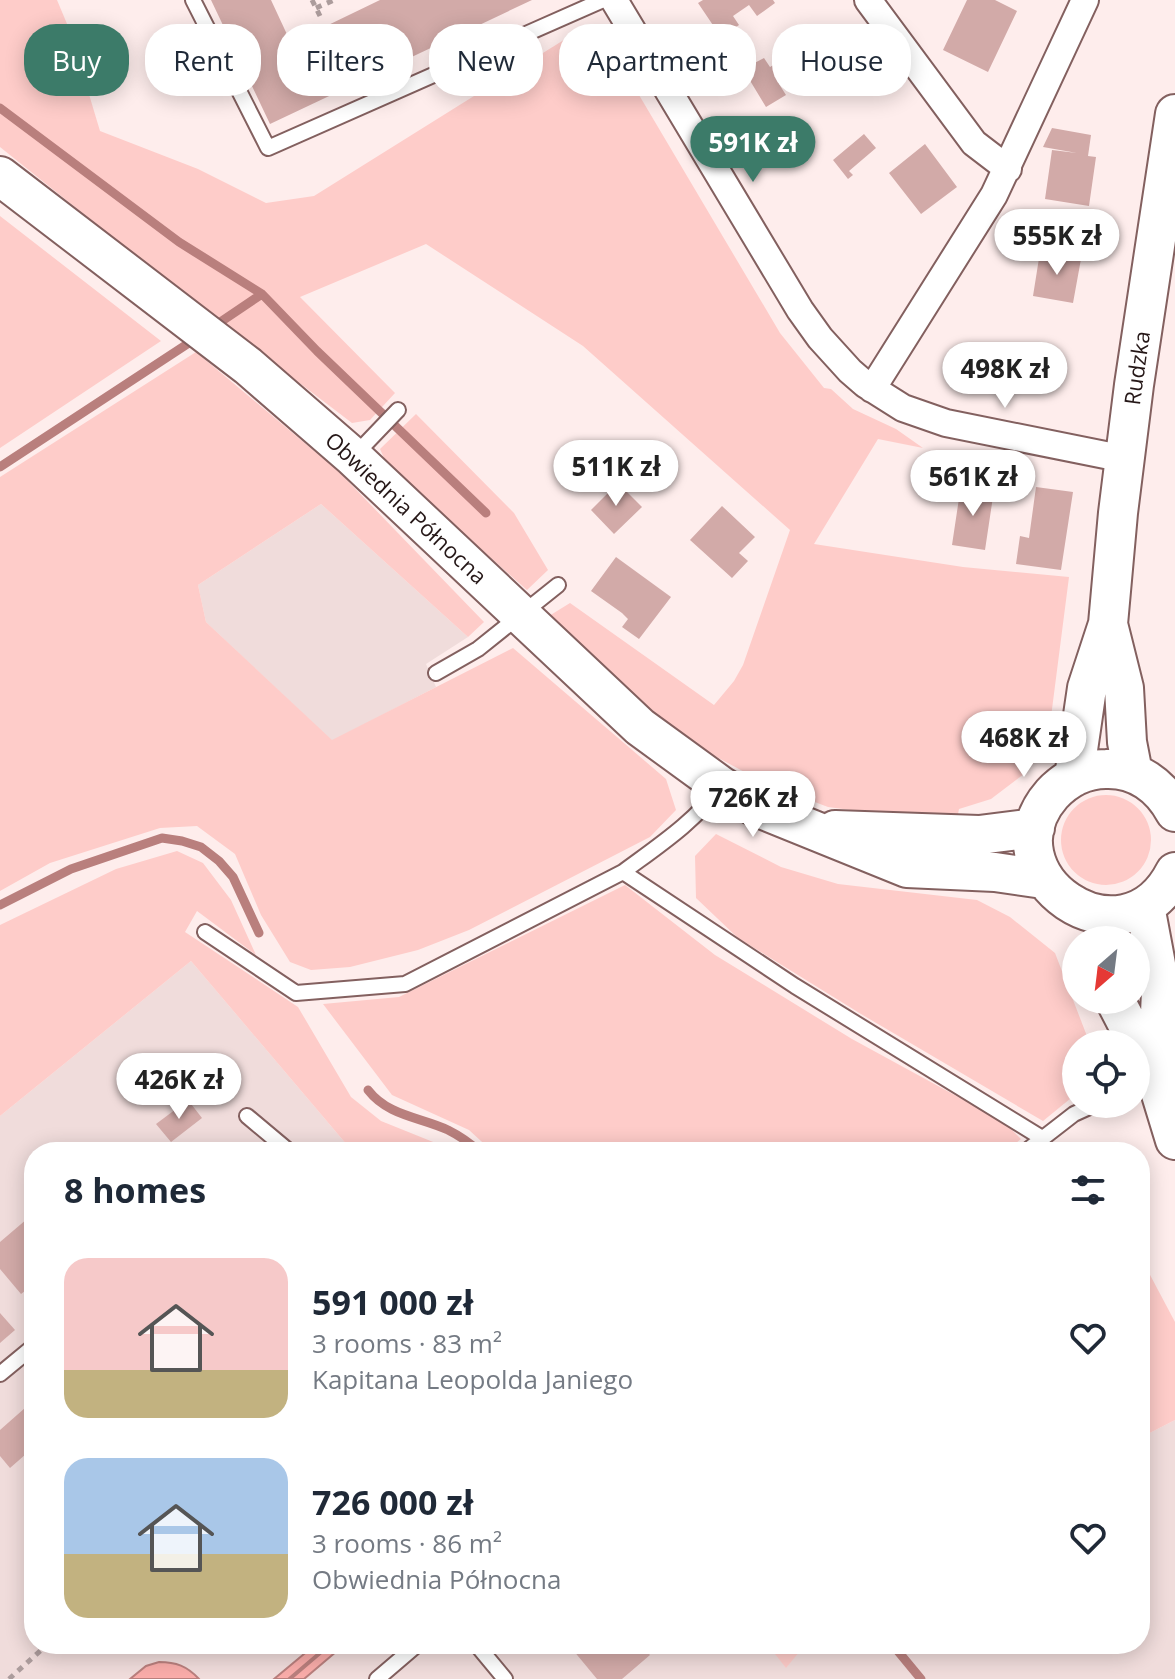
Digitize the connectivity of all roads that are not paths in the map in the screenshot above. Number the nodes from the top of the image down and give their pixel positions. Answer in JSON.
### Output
{"nodes":[{"id":1,"x":193,"y":0,"type":"edge"},
{"id":2,"x":603,"y":0,"type":"edge"},
{"id":3,"x":614,"y":0,"type":"edge"},
{"id":4,"x":868,"y":0,"type":"edge"},
{"id":5,"x":1085,"y":0,"type":"edge"},
{"id":6,"x":1175,"y":114,"type":"edge"},
{"id":7,"x":1008,"y":169,"type":"junction"},
{"id":8,"x":0,"y":176,"type":"edge"},
{"id":9,"x":872,"y":389,"type":"junction"},
{"id":10,"x":398,"y":410,"type":"dead end"},
{"id":11,"x":353,"y":457,"type":"junction"},
{"id":12,"x":1125,"y":459,"type":"junction"},
{"id":13,"x":558,"y":585,"type":"dead end"},
{"id":14,"x":522,"y":616,"type":"junction"},
{"id":15,"x":1108,"y":624,"type":"junction"},
{"id":16,"x":436,"y":673,"type":"dead end"},
{"id":17,"x":1133,"y":773,"type":"junction"},
{"id":18,"x":1074,"y":777,"type":"junction"},
{"id":19,"x":721,"y":786,"type":"junction"},
{"id":20,"x":1175,"y":812,"type":"edge"},
{"id":21,"x":1035,"y":828,"type":"junction"},
{"id":22,"x":815,"y":829,"type":"junction"},
{"id":23,"x":623,"y":872,"type":"junction"},
{"id":24,"x":1175,"y":872,"type":"edge"},
{"id":25,"x":1043,"y":879,"type":"junction"},
{"id":26,"x":1145,"y":906,"type":"junction"},
{"id":27,"x":1095,"y":926,"type":"edge"},
{"id":28,"x":1098,"y":926,"type":"edge"},
{"id":29,"x":205,"y":932,"type":"dead end"},
{"id":30,"x":1121,"y":1014,"type":"edge"},
{"id":31,"x":1152,"y":1083,"type":"junction"},
{"id":32,"x":247,"y":1116,"type":"dead end"},
{"id":33,"x":1069,"y":1118,"type":"edge"},
{"id":34,"x":1042,"y":1138,"type":"junction"},
{"id":35,"x":1175,"y":1140,"type":"edge"},
{"id":36,"x":278,"y":1142,"type":"edge"},
{"id":37,"x":1037,"y":1142,"type":"edge"},
{"id":38,"x":24,"y":1354,"type":"edge"},
{"id":39,"x":0,"y":1374,"type":"edge"},
{"id":40,"x":406,"y":1654,"type":"edge"},
{"id":41,"x":484,"y":1654,"type":"edge"},
{"id":42,"x":377,"y":1679,"type":"edge"},
{"id":43,"x":505,"y":1679,"type":"edge"}],
"edges":[{"from":1,"to":2,"type":"lane"},
{"from":3,"to":9,"type":"street"},
{"from":4,"to":7,"type":"street"},
{"from":5,"to":7,"type":"street"},
{"from":6,"to":12,"type":"main road","name":"Rudzka"},
{"from":7,"to":9,"type":"street"},
{"from":8,"to":11,"type":"main road","name":"Obwiednia Północna"},
{"from":9,"to":12,"type":"street"},
{"from":10,"to":11,"type":"lane"},
{"from":11,"to":14,"type":"main road","name":"Obwiednia Północna"},
{"from":12,"to":15,"type":"main road","name":"Rudzka"},
{"from":13,"to":14,"type":"lane"},
{"from":14,"to":16,"type":"lane"},
{"from":14,"to":19,"type":"main road","name":"Obwiednia Północna"},
{"from":15,"to":17,"type":"main road","name":"Rudzka"},
{"from":15,"to":18,"type":"main road","name":"Rudzka"},
{"from":17,"to":18,"type":"main road"},
{"from":17,"to":20,"type":"main road"},
{"from":18,"to":21,"type":"main road"},
{"from":19,"to":22,"type":"main road","name":"Obwiednia Północna"},
{"from":19,"to":23,"type":"lane"},
{"from":21,"to":22,"type":"main road","name":"Obwiednia Północna"},
{"from":21,"to":25,"type":"main road"},
{"from":22,"to":25,"type":"main road","name":"Obwiednia Północna"},
{"from":23,"to":29,"type":"lane"},
{"from":23,"to":34,"type":"lane"},
{"from":24,"to":26,"type":"main road"},
{"from":25,"to":27,"type":"main road"},
{"from":26,"to":28,"type":"main road"},
{"from":26,"to":31,"type":"main road"},
{"from":30,"to":31,"type":"main road"},
{"from":31,"to":35,"type":"main road"},
{"from":32,"to":36,"type":"lane"},
{"from":33,"to":34,"type":"lane"},
{"from":34,"to":37,"type":"lane"},
{"from":38,"to":39,"type":"lane"},
{"from":40,"to":42,"type":"lane"},
{"from":41,"to":43,"type":"lane"}]}
